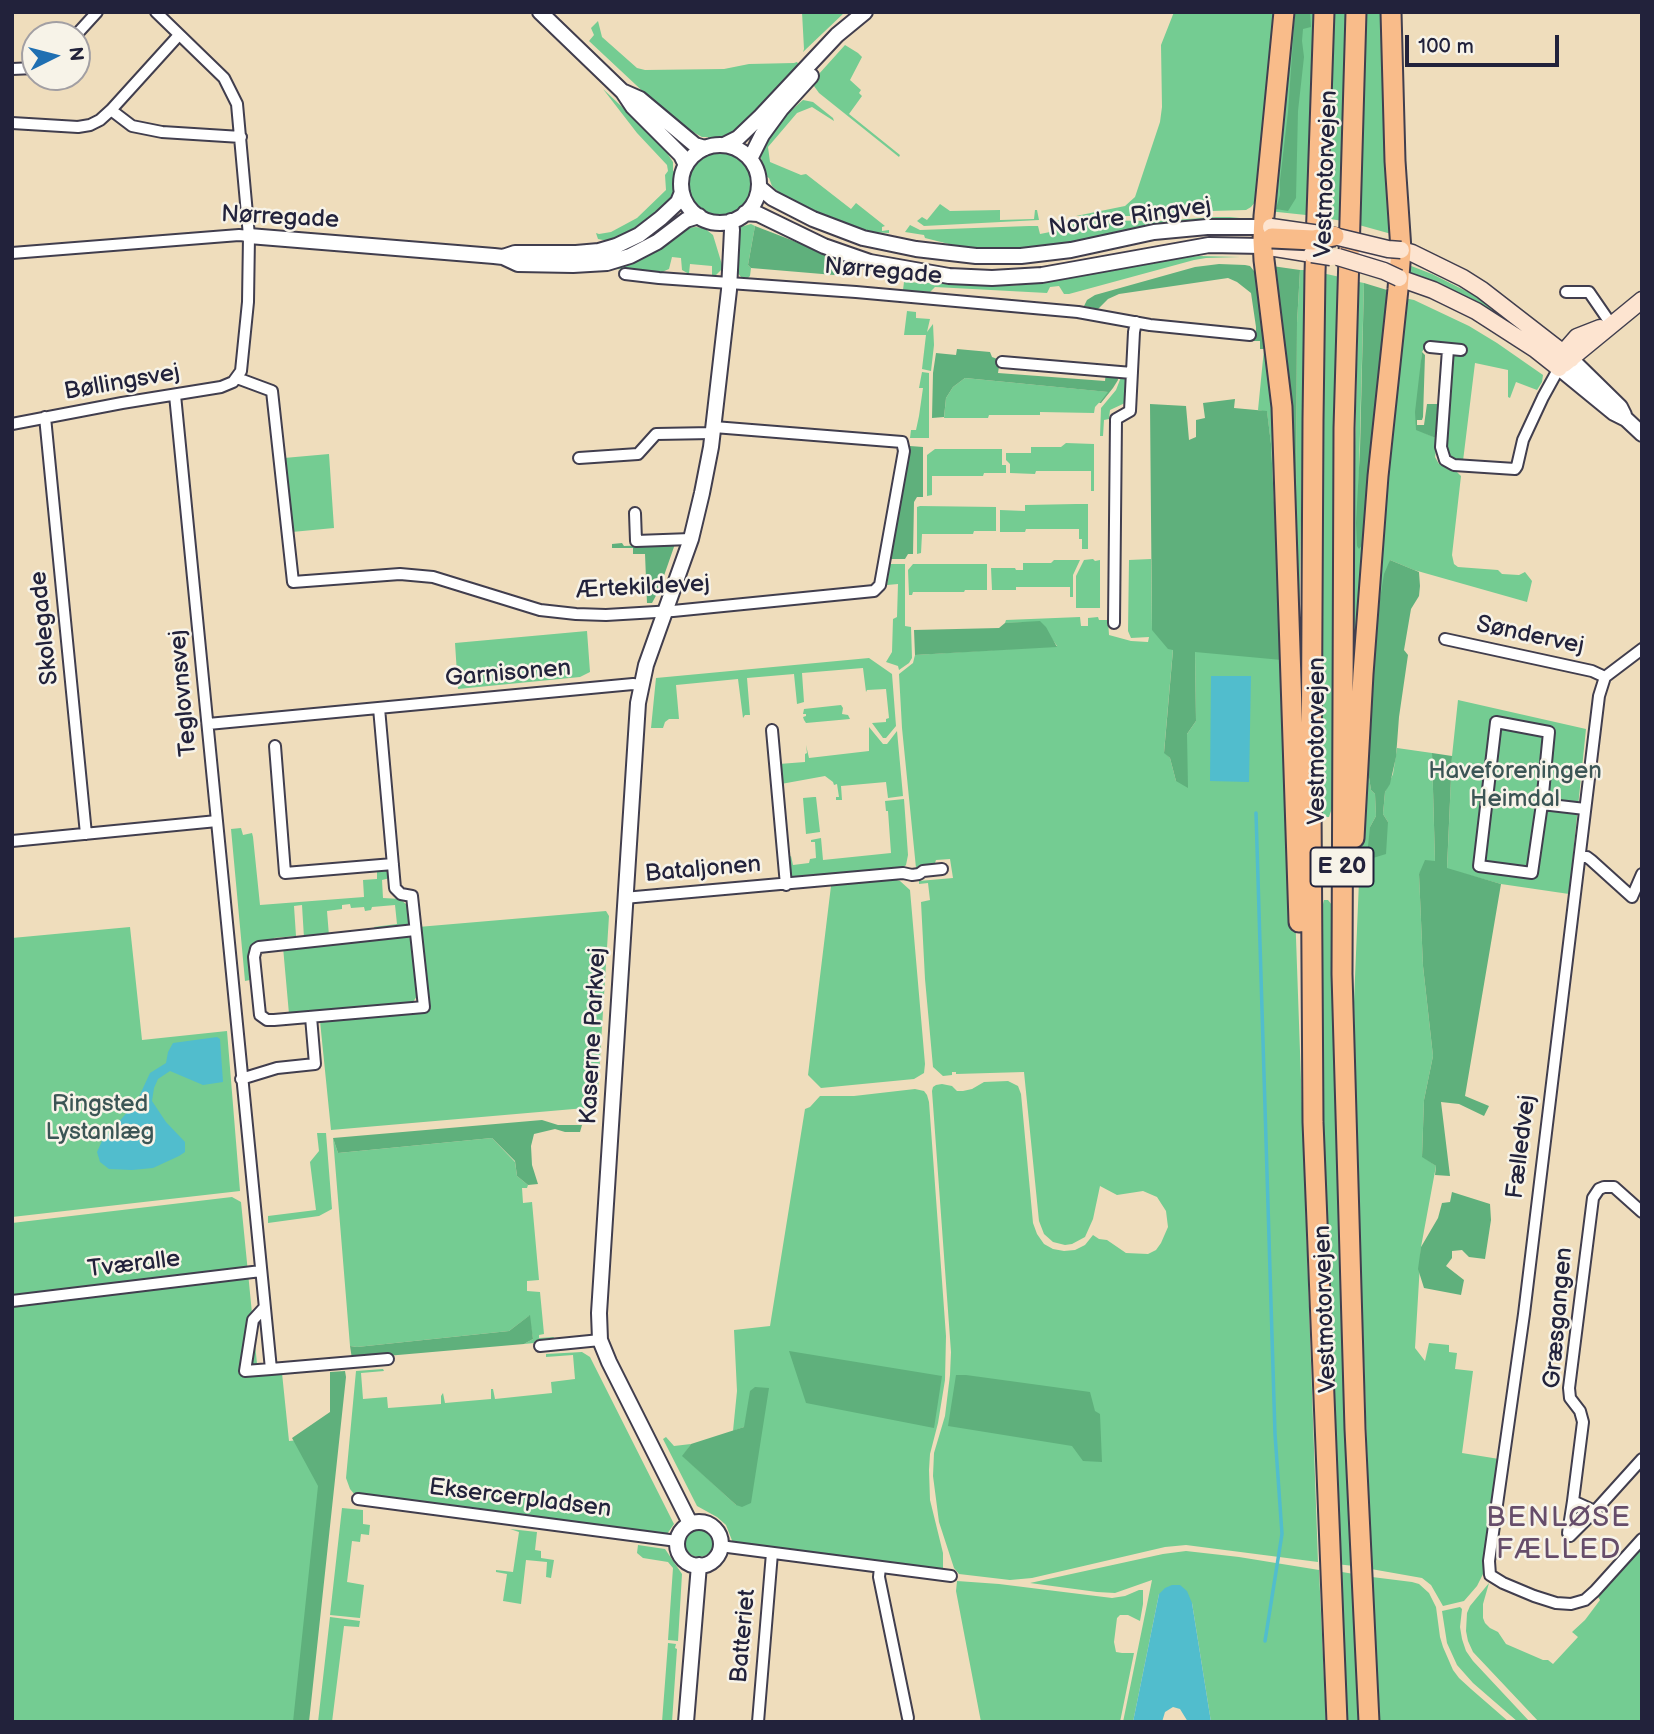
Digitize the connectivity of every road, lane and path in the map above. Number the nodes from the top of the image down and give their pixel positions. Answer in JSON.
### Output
{"nodes":[{"id":1,"x":156,"y":12,"type":"edge"},
{"id":2,"x":540,"y":12,"type":"edge"},
{"id":3,"x":1284,"y":12,"type":"edge"},
{"id":4,"x":1325,"y":12,"type":"edge"},
{"id":5,"x":1356,"y":12,"type":"edge"},
{"id":6,"x":1391,"y":12,"type":"edge"},
{"id":7,"x":864,"y":14,"type":"edge"},
{"id":8,"x":179,"y":35,"type":"junction"},
{"id":9,"x":623,"y":92,"type":"junction"},
{"id":10,"x":111,"y":110,"type":"junction"},
{"id":11,"x":12,"y":123,"type":"edge"},
{"id":12,"x":241,"y":136,"type":"junction"},
{"id":13,"x":724,"y":145,"type":"junction"},
{"id":14,"x":705,"y":148,"type":"junction"},
{"id":15,"x":750,"y":159,"type":"junction"},
{"id":16,"x":686,"y":165,"type":"junction"},
{"id":17,"x":759,"y":187,"type":"junction"},
{"id":18,"x":682,"y":192,"type":"junction"},
{"id":19,"x":745,"y":213,"type":"junction"},
{"id":20,"x":699,"y":216,"type":"junction"},
{"id":21,"x":731,"y":221,"type":"junction"},
{"id":22,"x":715,"y":222,"type":"junction"},
{"id":23,"x":249,"y":236,"type":"junction"},
{"id":24,"x":1334,"y":236,"type":"joint"},
{"id":25,"x":1267,"y":237,"type":"junction"},
{"id":26,"x":1168,"y":252,"type":"junction"},
{"id":27,"x":12,"y":253,"type":"edge"},
{"id":28,"x":1400,"y":254,"type":"junction"},
{"id":29,"x":503,"y":257,"type":"junction"},
{"id":30,"x":1338,"y":257,"type":"junction"},
{"id":31,"x":1265,"y":267,"type":"junction"},
{"id":32,"x":625,"y":274,"type":"dead end"},
{"id":33,"x":729,"y":277,"type":"junction"},
{"id":34,"x":1399,"y":278,"type":"junction"},
{"id":35,"x":1566,"y":292,"type":"dead end"},
{"id":36,"x":1642,"y":300,"type":"edge"},
{"id":37,"x":1136,"y":321,"type":"junction"},
{"id":38,"x":1611,"y":324,"type":"junction"},
{"id":39,"x":1250,"y":335,"type":"dead end"},
{"id":40,"x":1430,"y":347,"type":"dead end"},
{"id":41,"x":1448,"y":349,"type":"junction"},
{"id":42,"x":1461,"y":349,"type":"dead end"},
{"id":43,"x":1564,"y":360,"type":"junction"},
{"id":44,"x":1002,"y":362,"type":"dead end"},
{"id":45,"x":1132,"y":373,"type":"junction"},
{"id":46,"x":237,"y":378,"type":"junction"},
{"id":47,"x":175,"y":395,"type":"junction"},
{"id":48,"x":45,"y":417,"type":"junction"},
{"id":49,"x":12,"y":424,"type":"edge"},
{"id":50,"x":714,"y":430,"type":"junction"},
{"id":51,"x":1642,"y":434,"type":"edge"},
{"id":52,"x":579,"y":458,"type":"dead end"},
{"id":53,"x":635,"y":513,"type":"dead end"},
{"id":54,"x":691,"y":539,"type":"junction"},
{"id":55,"x":665,"y":611,"type":"junction"},
{"id":56,"x":1114,"y":624,"type":"dead end"},
{"id":57,"x":1445,"y":639,"type":"dead end"},
{"id":58,"x":1642,"y":649,"type":"edge"},
{"id":59,"x":1605,"y":677,"type":"junction"},
{"id":60,"x":640,"y":685,"type":"junction"},
{"id":61,"x":379,"y":708,"type":"junction"},
{"id":62,"x":208,"y":724,"type":"junction"},
{"id":63,"x":772,"y":730,"type":"dead end"},
{"id":64,"x":275,"y":746,"type":"dead end"},
{"id":65,"x":1542,"y":804,"type":"junction"},
{"id":66,"x":1585,"y":809,"type":"junction"},
{"id":67,"x":217,"y":821,"type":"junction"},
{"id":68,"x":86,"y":834,"type":"junction"},
{"id":69,"x":12,"y":841,"type":"edge"},
{"id":70,"x":1580,"y":857,"type":"junction"},
{"id":71,"x":393,"y":864,"type":"junction"},
{"id":72,"x":942,"y":869,"type":"dead end"},
{"id":73,"x":1642,"y":874,"type":"edge"},
{"id":74,"x":786,"y":885,"type":"junction"},
{"id":75,"x":624,"y":898,"type":"junction"},
{"id":76,"x":415,"y":930,"type":"junction"},
{"id":77,"x":1342,"y":974,"type":"junction"},
{"id":78,"x":256,"y":984,"type":"junction"},
{"id":79,"x":233,"y":987,"type":"junction"},
{"id":80,"x":311,"y":1017,"type":"junction"},
{"id":81,"x":242,"y":1079,"type":"junction"},
{"id":82,"x":1313,"y":1122,"type":"junction"},
{"id":83,"x":1642,"y":1212,"type":"edge"},
{"id":84,"x":261,"y":1271,"type":"junction"},
{"id":85,"x":12,"y":1301,"type":"edge"},
{"id":86,"x":264,"y":1308,"type":"junction"},
{"id":87,"x":600,"y":1340,"type":"junction"},
{"id":88,"x":540,"y":1346,"type":"dead end"},
{"id":89,"x":388,"y":1359,"type":"dead end"},
{"id":90,"x":271,"y":1369,"type":"junction"},
{"id":91,"x":1642,"y":1459,"type":"edge"},
{"id":92,"x":358,"y":1499,"type":"dead end"},
{"id":93,"x":1573,"y":1501,"type":"junction"},
{"id":94,"x":1595,"y":1511,"type":"junction"},
{"id":95,"x":690,"y":1523,"type":"junction"},
{"id":96,"x":1642,"y":1539,"type":"edge"},
{"id":97,"x":677,"y":1541,"type":"junction"},
{"id":98,"x":720,"y":1546,"type":"junction"},
{"id":99,"x":772,"y":1553,"type":"junction"},
{"id":100,"x":699,"y":1565,"type":"junction"},
{"id":101,"x":880,"y":1567,"type":"junction"},
{"id":102,"x":951,"y":1576,"type":"dead end"},
{"id":103,"x":908,"y":1718,"type":"dead end"},
{"id":104,"x":686,"y":1722,"type":"edge"},
{"id":105,"x":758,"y":1722,"type":"edge"},
{"id":106,"x":1337,"y":1722,"type":"edge"},
{"id":107,"x":1369,"y":1722,"type":"edge"}],
"edges":[{"from":1,"to":8,"type":"street"},
{"from":2,"to":9,"type":"street"},
{"from":3,"to":25,"type":"highway"},
{"from":4,"to":82,"type":"highway","name":"Vestmotorvejen","number":"E 20"},
{"from":5,"to":77,"type":"highway","name":"Vestmotorvejen","number":"E 20"},
{"from":6,"to":28,"type":"highway"},
{"from":7,"to":13,"type":"street"},
{"from":7,"to":15,"type":"street"},
{"from":8,"to":10,"type":"street"},
{"from":8,"to":12,"type":"street"},
{"from":9,"to":14,"type":"street"},
{"from":9,"to":16,"type":"street"},
{"from":10,"to":11,"type":"street"},
{"from":10,"to":12,"type":"street"},
{"from":12,"to":23,"type":"street"},
{"from":13,"to":14,"type":"street"},
{"from":13,"to":15,"type":"street"},
{"from":14,"to":16,"type":"street"},
{"from":15,"to":17,"type":"street"},
{"from":16,"to":18,"type":"street"},
{"from":17,"to":19,"type":"street"},
{"from":17,"to":25,"type":"street","name":"Nordre Ringvej"},
{"from":18,"to":20,"type":"street"},
{"from":18,"to":29,"type":"street","name":"Nørregade"},
{"from":19,"to":21,"type":"street"},
{"from":19,"to":26,"type":"street","name":"Nordre Ringvej"},
{"from":20,"to":22,"type":"street"},
{"from":20,"to":29,"type":"street","name":"Nørregade"},
{"from":21,"to":22,"type":"street"},
{"from":21,"to":33,"type":"street","name":"Kaserne Parkvej"},
{"from":22,"to":33,"type":"street","name":"Kaserne Parkvej"},
{"from":23,"to":27,"type":"street","name":"Nørregade"},
{"from":23,"to":29,"type":"street","name":"Nørregade"},
{"from":23,"to":46,"type":"street"},
{"from":24,"to":25,"type":"highway","bridge":true},
{"from":24,"to":28,"type":"main road","bridge":true},
{"from":25,"to":26,"type":"street","name":"Nordre Ringvej"},
{"from":25,"to":30,"type":"main road","name":"Nordre Ringvej","bridge":true},
{"from":25,"to":31,"type":"highway"},
{"from":26,"to":31,"type":"street"},
{"from":28,"to":30,"type":"main road"},
{"from":28,"to":34,"type":"highway"},
{"from":28,"to":43,"type":"main road"},
{"from":30,"to":34,"type":"main road","name":"Nordre Ringvej","bridge":true},
{"from":31,"to":82,"type":"highway"},
{"from":32,"to":33,"type":"street","name":"Nørregade"},
{"from":33,"to":37,"type":"street","name":"Nørregade"},
{"from":33,"to":50,"type":"street","name":"Kaserne Parkvej"},
{"from":34,"to":43,"type":"main road","name":"Nordre Ringvej"},
{"from":34,"to":77,"type":"highway"},
{"from":35,"to":38,"type":"street"},
{"from":36,"to":38,"type":"main road"},
{"from":37,"to":39,"type":"street","name":"Nørregade"},
{"from":37,"to":45,"type":"street"},
{"from":38,"to":43,"type":"main road"},
{"from":40,"to":41,"type":"street"},
{"from":41,"to":42,"type":"street"},
{"from":41,"to":43,"type":"street"},
{"from":43,"to":51,"type":"street"},
{"from":44,"to":45,"type":"street"},
{"from":45,"to":56,"type":"street"},
{"from":46,"to":47,"type":"street","name":"Bøllingsvej"},
{"from":46,"to":55,"type":"street","name":"Ærtekildevej"},
{"from":47,"to":48,"type":"street","name":"Bøllingsvej"},
{"from":47,"to":62,"type":"street","name":"Teglovnsvej"},
{"from":48,"to":49,"type":"street","name":"Bøllingsvej"},
{"from":48,"to":68,"type":"street","name":"Skolegade"},
{"from":50,"to":52,"type":"street"},
{"from":50,"to":54,"type":"street","name":"Kaserne Parkvej"},
{"from":50,"to":55,"type":"street","name":"Ærtekildevej"},
{"from":53,"to":54,"type":"street"},
{"from":54,"to":55,"type":"street","name":"Kaserne Parkvej"},
{"from":55,"to":60,"type":"street","name":"Kaserne Parkvej"},
{"from":57,"to":59,"type":"street","name":"Søndervej"},
{"from":58,"to":59,"type":"street"},
{"from":59,"to":66,"type":"street","name":"Fælledvej"},
{"from":60,"to":61,"type":"street","name":"Garnisonen"},
{"from":60,"to":75,"type":"street","name":"Kaserne Parkvej"},
{"from":61,"to":62,"type":"street","name":"Garnisonen"},
{"from":61,"to":71,"type":"street"},
{"from":62,"to":67,"type":"street","name":"Teglovnsvej"},
{"from":63,"to":74,"type":"street","name":"Bataljonen"},
{"from":64,"to":71,"type":"street"},
{"from":65,"to":65,"type":"street"},
{"from":65,"to":66,"type":"street"},
{"from":66,"to":70,"type":"street","name":"Fælledvej"},
{"from":67,"to":68,"type":"street"},
{"from":67,"to":79,"type":"street","name":"Teglovnsvej"},
{"from":68,"to":69,"type":"street"},
{"from":70,"to":73,"type":"street"},
{"from":70,"to":96,"type":"street","name":"Fælledvej"},
{"from":71,"to":76,"type":"street"},
{"from":72,"to":74,"type":"street","name":"Bataljonen"},
{"from":74,"to":75,"type":"street","name":"Bataljonen"},
{"from":75,"to":87,"type":"street","name":"Kaserne Parkvej"},
{"from":76,"to":78,"type":"street"},
{"from":76,"to":80,"type":"street"},
{"from":77,"to":107,"type":"highway","name":"Vestmotorvejen","number":"E 20"},
{"from":78,"to":79,"type":"street"},
{"from":78,"to":80,"type":"street"},
{"from":79,"to":81,"type":"street","name":"Teglovnsvej"},
{"from":80,"to":81,"type":"street"},
{"from":81,"to":84,"type":"street","name":"Teglovnsvej"},
{"from":82,"to":106,"type":"highway","name":"Vestmotorvejen","number":"E 20"},
{"from":83,"to":93,"type":"street","name":"Græsgangen"},
{"from":84,"to":85,"type":"street","name":"Tværalle"},
{"from":84,"to":86,"type":"street","name":"Teglovnsvej"},
{"from":86,"to":90,"type":"street","name":"Teglovnsvej"},
{"from":86,"to":90,"type":"street","name":"Teglovnsvej"},
{"from":87,"to":88,"type":"street"},
{"from":87,"to":95,"type":"street","name":"Kaserne Parkvej"},
{"from":89,"to":90,"type":"street"},
{"from":91,"to":94,"type":"street","name":"Græsgangen"},
{"from":92,"to":97,"type":"street","name":"Eksercerpladsen"},
{"from":93,"to":94,"type":"street"},
{"from":93,"to":94,"type":"street","name":"Græsgangen"},
{"from":95,"to":97,"type":"street"},
{"from":95,"to":98,"type":"street"},
{"from":97,"to":100,"type":"street"},
{"from":98,"to":99,"type":"street"},
{"from":98,"to":100,"type":"street"},
{"from":99,"to":101,"type":"street"},
{"from":99,"to":105,"type":"street","name":"Batteriet"},
{"from":100,"to":104,"type":"street"},
{"from":101,"to":102,"type":"street"},
{"from":101,"to":103,"type":"street"}]}
